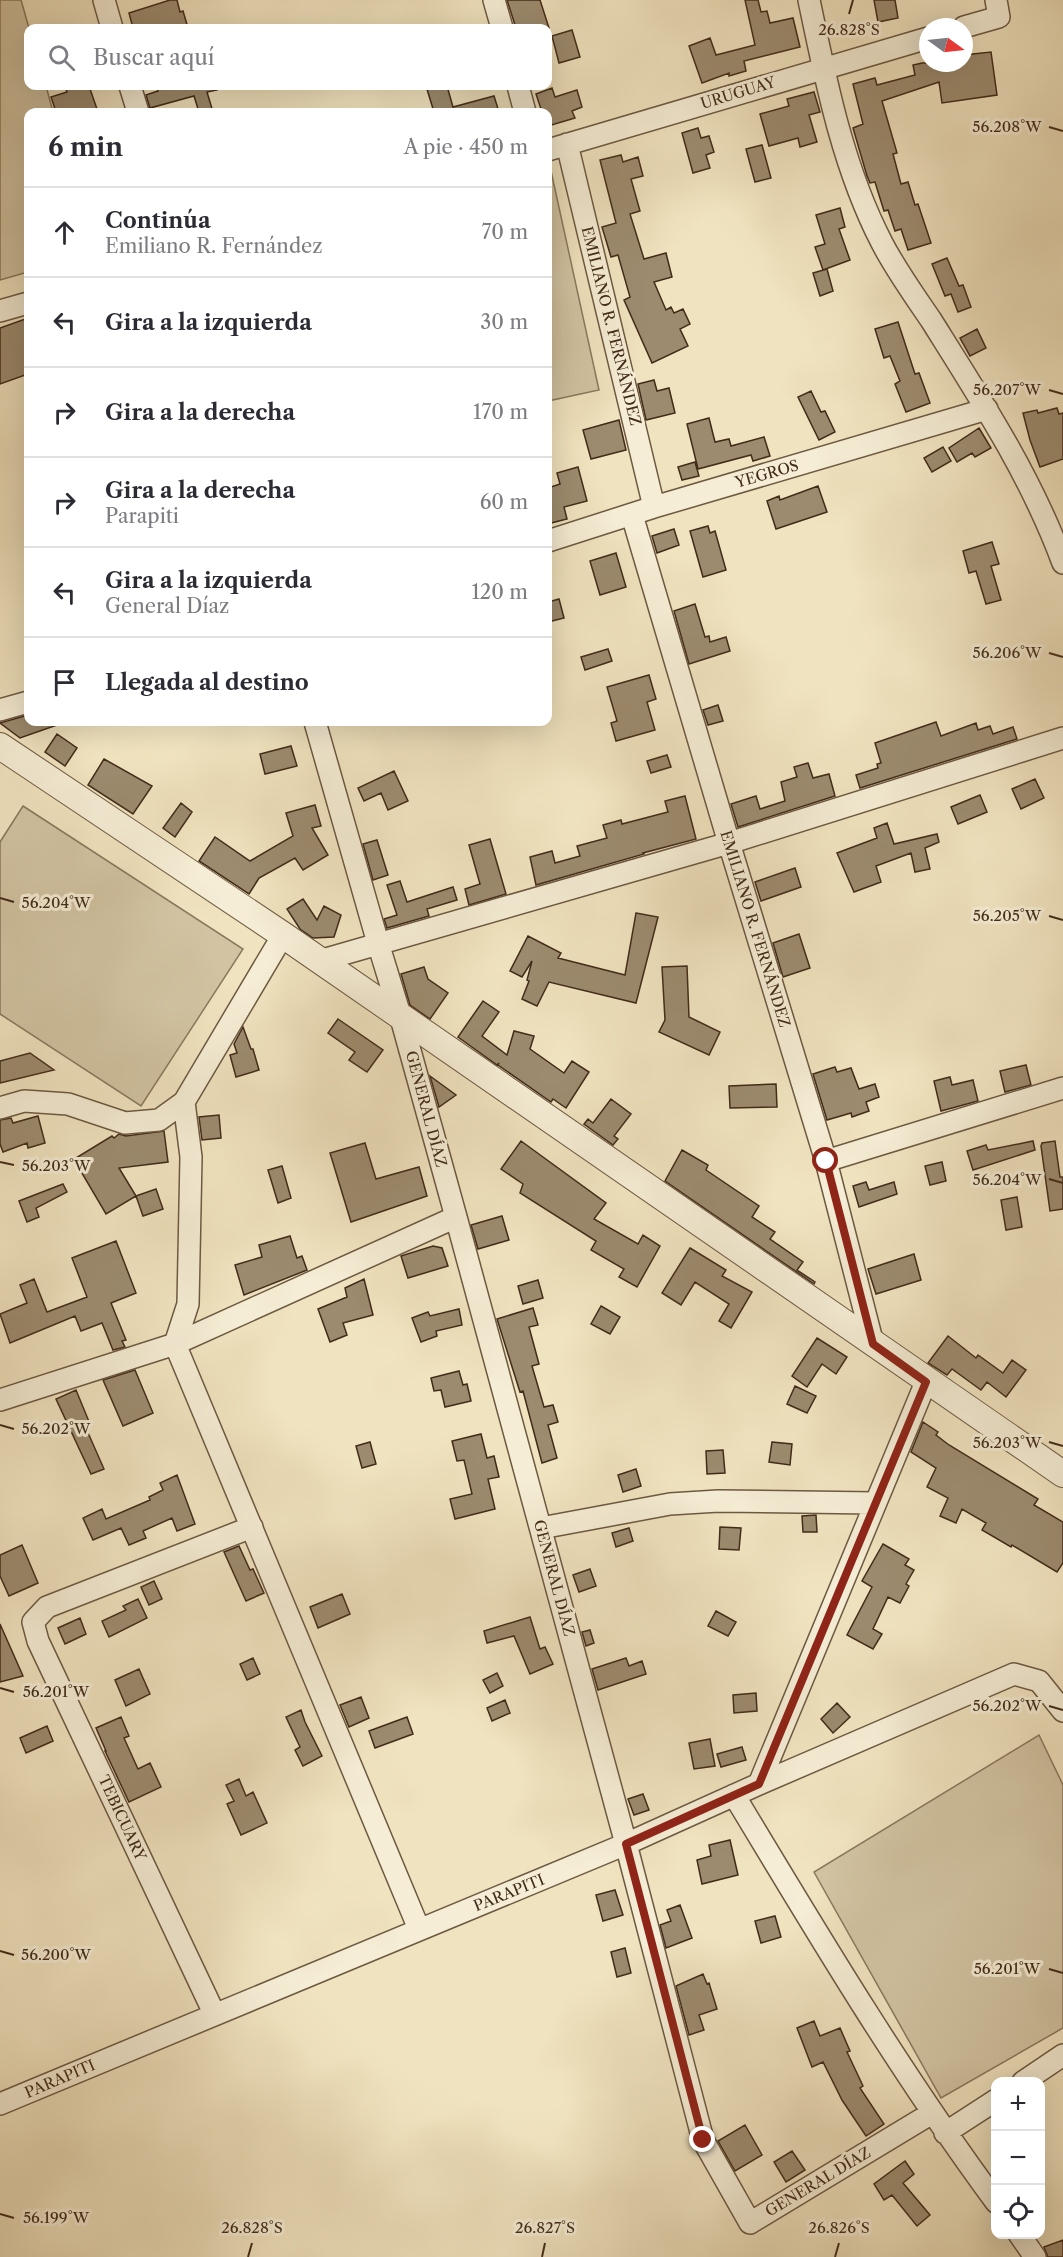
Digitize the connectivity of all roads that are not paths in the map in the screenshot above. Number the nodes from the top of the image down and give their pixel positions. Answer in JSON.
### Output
{"nodes":[{"id":1,"x":104,"y":0,"type":"edge"},
{"id":2,"x":495,"y":0,"type":"edge"},
{"id":3,"x":809,"y":0,"type":"edge"},
{"id":4,"x":997,"y":9,"type":"edge"},
{"id":5,"x":973,"y":22,"type":"edge"},
{"id":6,"x":111,"y":24,"type":"edge"},
{"id":7,"x":501,"y":24,"type":"edge"},
{"id":8,"x":919,"y":41,"type":"edge"},
{"id":9,"x":824,"y":68,"type":"junction"},
{"id":10,"x":131,"y":90,"type":"edge"},
{"id":11,"x":519,"y":90,"type":"edge"},
{"id":12,"x":137,"y":108,"type":"edge"},
{"id":13,"x":524,"y":108,"type":"edge"},
{"id":14,"x":557,"y":147,"type":"edge"},
{"id":15,"x":24,"y":304,"type":"edge"},
{"id":16,"x":0,"y":311,"type":"edge"},
{"id":17,"x":987,"y":409,"type":"junction"},
{"id":18,"x":654,"y":507,"type":"junction"},
{"id":19,"x":632,"y":515,"type":"junction"},
{"id":20,"x":552,"y":541,"type":"edge"},
{"id":21,"x":1063,"y":563,"type":"edge"},
{"id":22,"x":24,"y":703,"type":"edge"},
{"id":23,"x":0,"y":711,"type":"edge"},
{"id":24,"x":316,"y":726,"type":"edge"},
{"id":25,"x":1063,"y":738,"type":"edge"},
{"id":26,"x":0,"y":746,"type":"edge"},
{"id":27,"x":729,"y":843,"type":"junction"},
{"id":28,"x":283,"y":935,"type":"junction"},
{"id":29,"x":378,"y":943,"type":"junction"},
{"id":30,"x":319,"y":961,"type":"junction"},
{"id":31,"x":401,"y":1018,"type":"junction"},
{"id":32,"x":1063,"y":1088,"type":"edge"},
{"id":33,"x":184,"y":1102,"type":"junction"},
{"id":34,"x":0,"y":1108,"type":"edge"},
{"id":35,"x":826,"y":1161,"type":"junction"},
{"id":36,"x":456,"y":1217,"type":"junction"},
{"id":37,"x":175,"y":1344,"type":"junction"},
{"id":38,"x":873,"y":1344,"type":"junction"},
{"id":39,"x":926,"y":1382,"type":"junction"},
{"id":40,"x":0,"y":1400,"type":"edge"},
{"id":41,"x":1063,"y":1474,"type":"edge"},
{"id":42,"x":875,"y":1503,"type":"junction"},
{"id":43,"x":252,"y":1527,"type":"junction"},
{"id":44,"x":541,"y":1528,"type":"junction"},
{"id":45,"x":1063,"y":1711,"type":"edge"},
{"id":46,"x":759,"y":1784,"type":"junction"},
{"id":47,"x":734,"y":1795,"type":"junction"},
{"id":48,"x":626,"y":1844,"type":"junction"},
{"id":49,"x":419,"y":1929,"type":"junction"},
{"id":50,"x":214,"y":2013,"type":"junction"},
{"id":51,"x":1063,"y":2055,"type":"edge"},
{"id":52,"x":1030,"y":2077,"type":"edge"},
{"id":53,"x":991,"y":2103,"type":"edge"},
{"id":54,"x":0,"y":2104,"type":"edge"},
{"id":55,"x":932,"y":2113,"type":"junction"},
{"id":56,"x":945,"y":2133,"type":"junction"},
{"id":57,"x":991,"y":2195,"type":"edge"},
{"id":58,"x":1022,"y":2239,"type":"edge"},
{"id":59,"x":1035,"y":2257,"type":"edge"}],
"edges":[{"from":1,"to":6,"type":"street"},
{"from":2,"to":7,"type":"street"},
{"from":3,"to":9,"type":"street"},
{"from":4,"to":5,"type":"street"},
{"from":8,"to":9,"type":"street","name":"URUGUAY"},
{"from":9,"to":14,"type":"street","name":"URUGUAY"},
{"from":9,"to":17,"type":"street"},
{"from":10,"to":12,"type":"street"},
{"from":11,"to":13,"type":"street"},
{"from":14,"to":18,"type":"street","name":"EMILIANO R. FERNÁNDEZ"},
{"from":15,"to":16,"type":"street"},
{"from":17,"to":18,"type":"street","name":"YEGROS"},
{"from":17,"to":21,"type":"street"},
{"from":18,"to":19,"type":"street","name":"YEGROS"},
{"from":19,"to":20,"type":"street","name":"YEGROS"},
{"from":19,"to":27,"type":"street","name":"EMILIANO R. FERNÁNDEZ"},
{"from":22,"to":23,"type":"street"},
{"from":24,"to":29,"type":"street","name":"GENERAL DÍAZ"},
{"from":25,"to":27,"type":"street"},
{"from":26,"to":28,"type":"street"},
{"from":27,"to":29,"type":"street"},
{"from":27,"to":35,"type":"street","name":"EMILIANO R. FERNÁNDEZ"},
{"from":28,"to":30,"type":"street"},
{"from":28,"to":33,"type":"street"},
{"from":29,"to":30,"type":"street"},
{"from":29,"to":31,"type":"street","name":"GENERAL DÍAZ"},
{"from":30,"to":31,"type":"street"},
{"from":31,"to":36,"type":"street","name":"GENERAL DÍAZ"},
{"from":31,"to":38,"type":"street"},
{"from":32,"to":35,"type":"street"},
{"from":33,"to":34,"type":"street"},
{"from":33,"to":37,"type":"street"},
{"from":35,"to":38,"type":"street","name":"EMILIANO R. FERNÁNDEZ"},
{"from":36,"to":37,"type":"street"},
{"from":36,"to":44,"type":"street","name":"GENERAL DÍAZ"},
{"from":37,"to":40,"type":"street"},
{"from":37,"to":43,"type":"street"},
{"from":38,"to":39,"type":"street"},
{"from":39,"to":41,"type":"street"},
{"from":39,"to":42,"type":"street"},
{"from":42,"to":44,"type":"street"},
{"from":42,"to":46,"type":"street"},
{"from":43,"to":49,"type":"street"},
{"from":43,"to":50,"type":"street","name":"TEBICUARY"},
{"from":44,"to":48,"type":"street","name":"GENERAL DÍAZ"},
{"from":45,"to":46,"type":"street","name":"PARAPITI"},
{"from":46,"to":47,"type":"street","name":"PARAPITI"},
{"from":47,"to":48,"type":"street","name":"PARAPITI"},
{"from":47,"to":55,"type":"street"},
{"from":48,"to":49,"type":"street","name":"PARAPITI"},
{"from":48,"to":55,"type":"street","name":"GENERAL DÍAZ"},
{"from":49,"to":50,"type":"street","name":"PARAPITI"},
{"from":50,"to":54,"type":"street","name":"PARAPITI"},
{"from":51,"to":52,"type":"street"},
{"from":53,"to":56,"type":"street"},
{"from":55,"to":56,"type":"street"},
{"from":56,"to":57,"type":"street"},
{"from":58,"to":59,"type":"street"}]}
